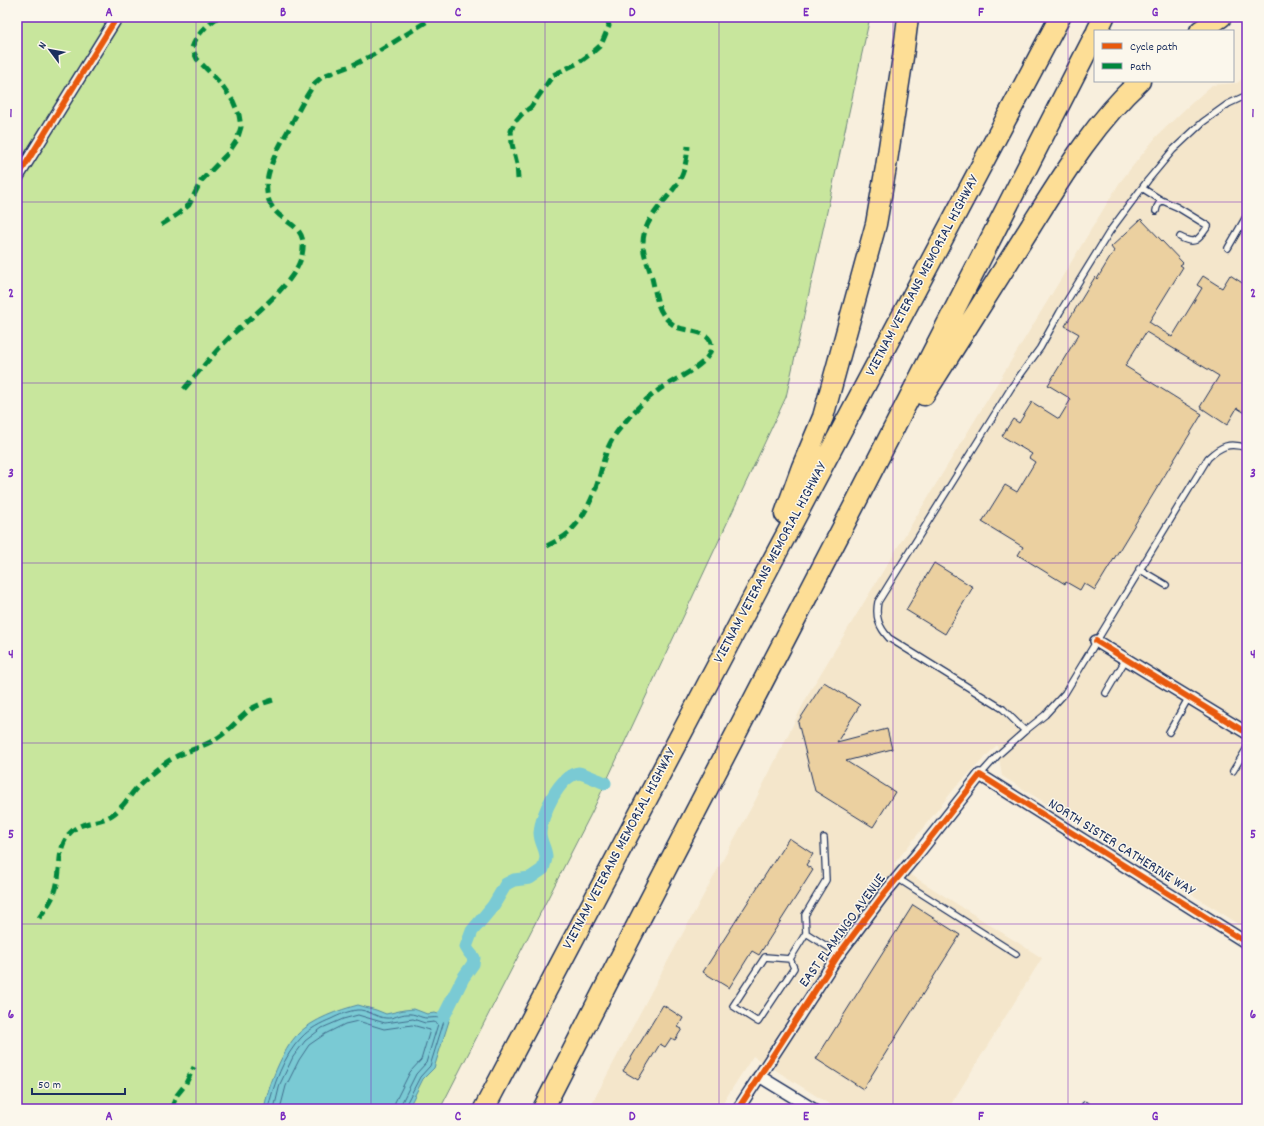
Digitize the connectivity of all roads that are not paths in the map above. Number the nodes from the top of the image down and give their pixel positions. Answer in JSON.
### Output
{"nodes":[{"id":1,"x":117,"y":17,"type":"edge"},
{"id":2,"x":908,"y":17,"type":"edge"},
{"id":3,"x":1060,"y":17,"type":"edge"},
{"id":4,"x":1104,"y":17,"type":"edge"},
{"id":5,"x":1221,"y":17,"type":"edge"},
{"id":6,"x":1098,"y":30,"type":"edge"},
{"id":7,"x":1202,"y":30,"type":"edge"},
{"id":8,"x":1094,"y":37,"type":"edge"},
{"id":9,"x":1139,"y":82,"type":"edge"},
{"id":10,"x":1247,"y":97,"type":"edge"},
{"id":11,"x":17,"y":178,"type":"edge"},
{"id":12,"x":1142,"y":188,"type":"junction"},
{"id":13,"x":1161,"y":200,"type":"junction"},
{"id":14,"x":1156,"y":211,"type":"dead end"},
{"id":15,"x":1247,"y":215,"type":"edge"},
{"id":16,"x":1180,"y":237,"type":"dead end"},
{"id":17,"x":1228,"y":248,"type":"dead end"},
{"id":18,"x":1247,"y":448,"type":"edge"},
{"id":19,"x":858,"y":500,"type":"junction"},
{"id":20,"x":1139,"y":569,"type":"junction"},
{"id":21,"x":1166,"y":585,"type":"dead end"},
{"id":22,"x":758,"y":588,"type":"junction"},
{"id":23,"x":1096,"y":641,"type":"junction"},
{"id":24,"x":1126,"y":659,"type":"junction"},
{"id":25,"x":1106,"y":693,"type":"dead end"},
{"id":26,"x":1189,"y":697,"type":"junction"},
{"id":27,"x":1025,"y":731,"type":"junction"},
{"id":28,"x":1169,"y":732,"type":"dead end"},
{"id":29,"x":1247,"y":733,"type":"edge"},
{"id":30,"x":1247,"y":748,"type":"edge"},
{"id":31,"x":1234,"y":771,"type":"dead end"},
{"id":32,"x":980,"y":775,"type":"junction"},
{"id":33,"x":824,"y":838,"type":"dead end"},
{"id":34,"x":897,"y":878,"type":"junction"},
{"id":35,"x":806,"y":932,"type":"junction"},
{"id":36,"x":1247,"y":943,"type":"edge"},
{"id":37,"x":840,"y":954,"type":"junction"},
{"id":38,"x":1016,"y":954,"type":"dead end"},
{"id":39,"x":790,"y":959,"type":"junction"},
{"id":40,"x":759,"y":1076,"type":"junction"},
{"id":41,"x":1085,"y":1105,"type":"dead end"},
{"id":42,"x":484,"y":1109,"type":"edge"},
{"id":43,"x":543,"y":1109,"type":"edge"},
{"id":44,"x":738,"y":1109,"type":"edge"},
{"id":45,"x":813,"y":1109,"type":"edge"},
{"id":46,"x":1090,"y":1109,"type":"edge"}],
"edges":[{"from":1,"to":11,"type":"street"},
{"from":2,"to":22,"type":"highway"},
{"from":3,"to":22,"type":"highway","name":"VIETNAM VETERANS MEMORIAL HIGHWAY"},
{"from":4,"to":6,"type":"highway"},
{"from":5,"to":7,"type":"highway"},
{"from":8,"to":19,"type":"highway"},
{"from":9,"to":19,"type":"highway"},
{"from":10,"to":12,"type":"lane"},
{"from":12,"to":13,"type":"lane"},
{"from":12,"to":27,"type":"lane"},
{"from":13,"to":14,"type":"lane"},
{"from":13,"to":16,"type":"lane"},
{"from":15,"to":17,"type":"lane"},
{"from":18,"to":20,"type":"lane"},
{"from":19,"to":43,"type":"highway"},
{"from":20,"to":21,"type":"lane"},
{"from":20,"to":23,"type":"lane"},
{"from":22,"to":42,"type":"highway","name":"VIETNAM VETERANS MEMORIAL HIGHWAY"},
{"from":23,"to":24,"type":"street"},
{"from":23,"to":27,"type":"lane"},
{"from":24,"to":25,"type":"lane"},
{"from":24,"to":26,"type":"street"},
{"from":26,"to":28,"type":"lane"},
{"from":26,"to":29,"type":"street"},
{"from":27,"to":32,"type":"lane"},
{"from":30,"to":31,"type":"lane"},
{"from":32,"to":34,"type":"street","name":"EAST FLAMINGO AVENUE"},
{"from":32,"to":36,"type":"street","name":"NORTH SISTER CATHERINE WAY"},
{"from":33,"to":35,"type":"lane"},
{"from":34,"to":37,"type":"street","name":"EAST FLAMINGO AVENUE"},
{"from":34,"to":38,"type":"lane"},
{"from":35,"to":37,"type":"lane"},
{"from":35,"to":39,"type":"lane"},
{"from":37,"to":40,"type":"street","name":"EAST FLAMINGO AVENUE"},
{"from":39,"to":39,"type":"lane"},
{"from":40,"to":44,"type":"street","name":"EAST FLAMINGO AVENUE"},
{"from":40,"to":45,"type":"street"},
{"from":41,"to":46,"type":"lane"}]}
